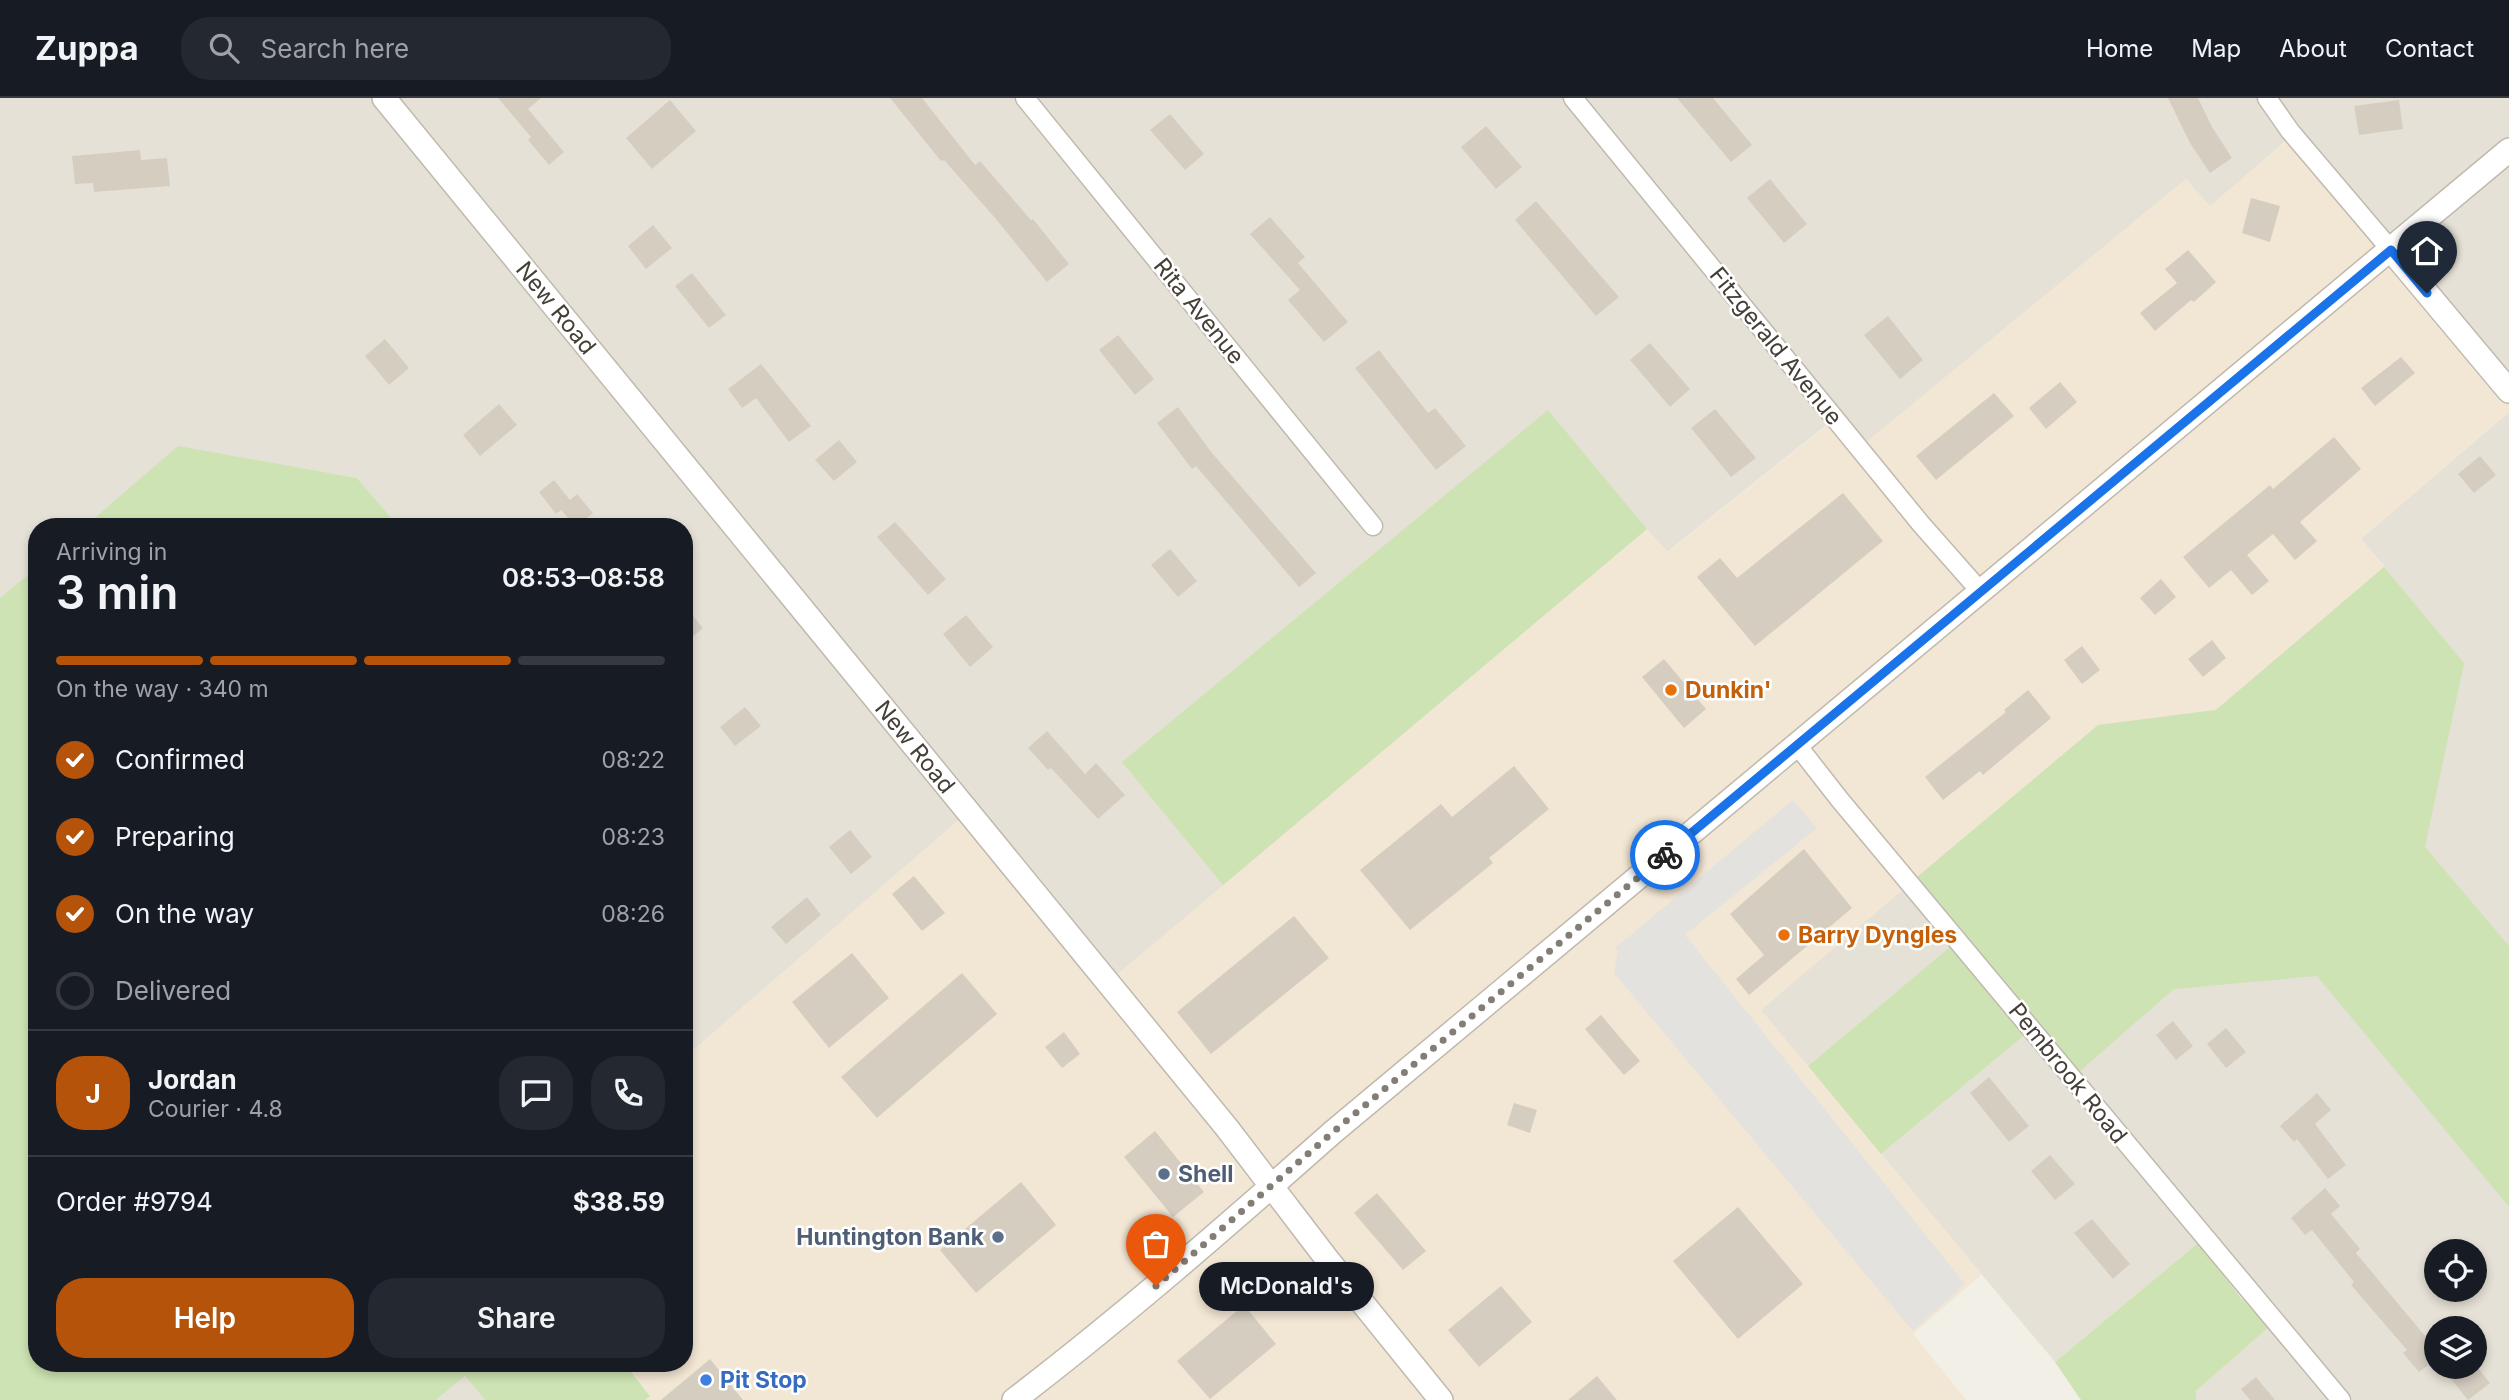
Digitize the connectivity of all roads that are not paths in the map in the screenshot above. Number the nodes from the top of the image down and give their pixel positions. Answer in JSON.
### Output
{"nodes":[{"id":1,"x":384,"y":98,"type":"edge"},
{"id":2,"x":1025,"y":98,"type":"edge"},
{"id":3,"x":1573,"y":98,"type":"edge"},
{"id":4,"x":2267,"y":98,"type":"edge"},
{"id":5,"x":2509,"y":150,"type":"edge"},
{"id":6,"x":2391,"y":250,"type":"junction"},
{"id":7,"x":2509,"y":391,"type":"edge"},
{"id":8,"x":1373,"y":526,"type":"dead end"},
{"id":9,"x":1981,"y":592,"type":"junction"},
{"id":10,"x":1797,"y":745,"type":"junction"},
{"id":11,"x":1271,"y":1186,"type":"junction"},
{"id":12,"x":1014,"y":1400,"type":"edge"},
{"id":13,"x":1441,"y":1400,"type":"edge"},
{"id":14,"x":2341,"y":1400,"type":"edge"}],
"edges":[{"from":1,"to":11,"type":"street","name":"New Road"},
{"from":2,"to":8,"type":"street","name":"Rita Avenue"},
{"from":3,"to":9,"type":"street","name":"Fitzgerald Avenue"},
{"from":4,"to":6,"type":"street"},
{"from":5,"to":6,"type":"street"},
{"from":6,"to":7,"type":"street"},
{"from":6,"to":9,"type":"street"},
{"from":9,"to":10,"type":"street"},
{"from":10,"to":11,"type":"street"},
{"from":10,"to":14,"type":"street","name":"Pembrook Road"},
{"from":11,"to":12,"type":"street"},
{"from":11,"to":13,"type":"street","name":"New Road"}]}
